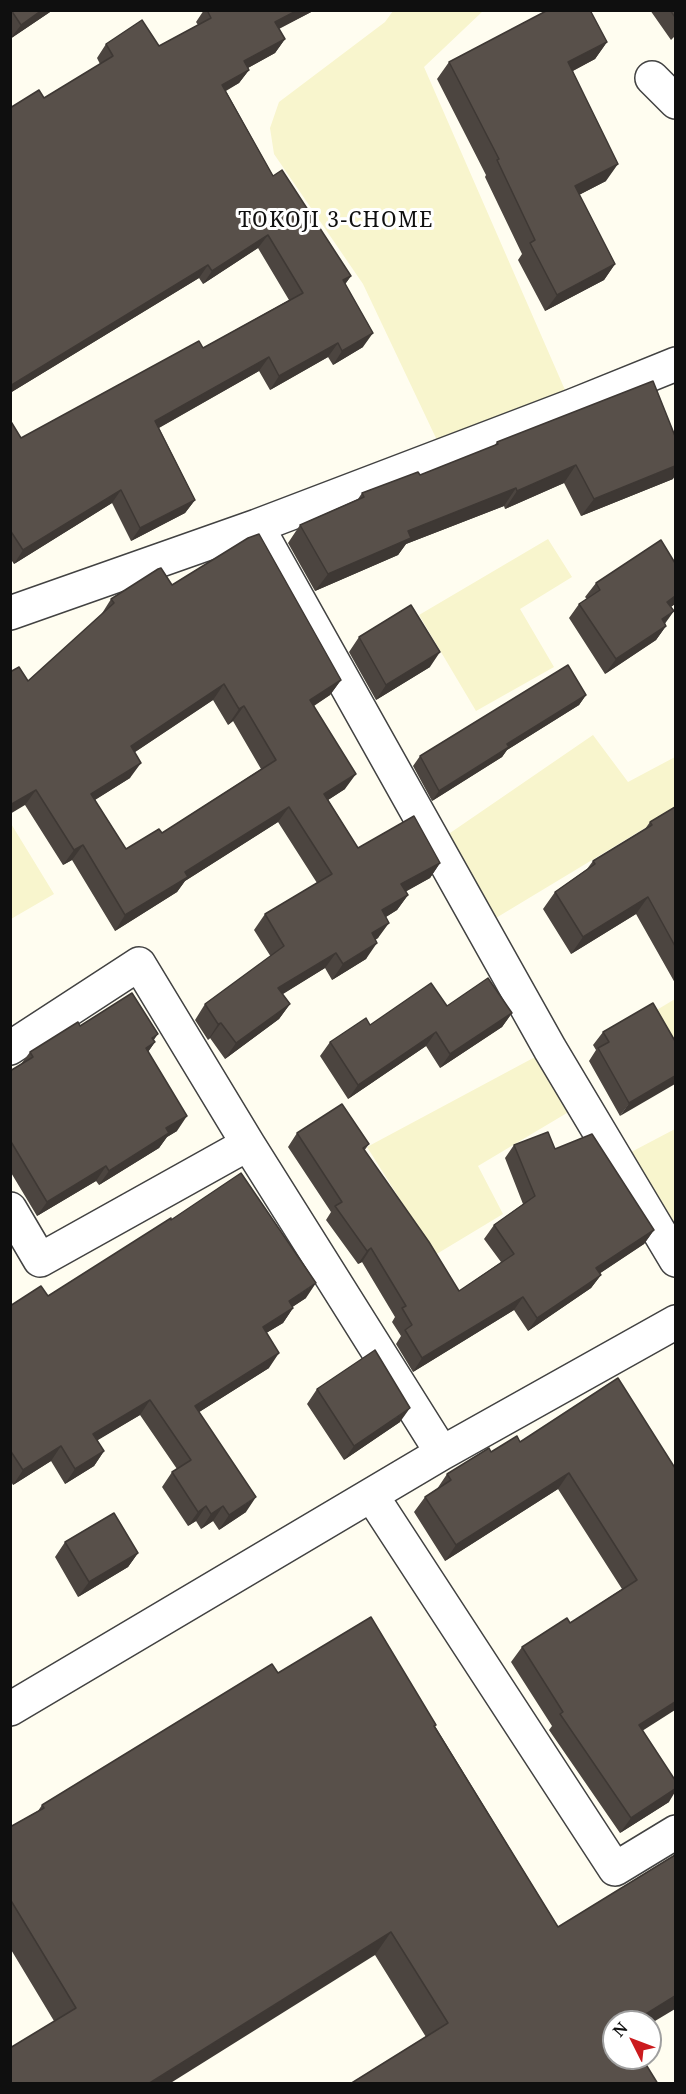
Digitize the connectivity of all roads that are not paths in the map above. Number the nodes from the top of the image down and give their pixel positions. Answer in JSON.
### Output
{"nodes":[{"id":1,"x":652,"y":78,"type":"dead end"},
{"id":2,"x":675,"y":102,"type":"edge"},
{"id":3,"x":675,"y":364,"type":"edge"},
{"id":4,"x":257,"y":526,"type":"junction"},
{"id":5,"x":10,"y":613,"type":"edge"},
{"id":6,"x":10,"y":1048,"type":"edge"},
{"id":7,"x":248,"y":1144,"type":"junction"},
{"id":8,"x":10,"y":1209,"type":"edge"},
{"id":9,"x":675,"y":1260,"type":"edge"},
{"id":10,"x":675,"y":1322,"type":"edge"},
{"id":11,"x":442,"y":1453,"type":"junction"},
{"id":12,"x":372,"y":1496,"type":"junction"},
{"id":13,"x":10,"y":1709,"type":"edge"},
{"id":14,"x":675,"y":1832,"type":"edge"}],
"edges":[{"from":1,"to":2,"type":"street"},
{"from":3,"to":4,"type":"street"},
{"from":4,"to":5,"type":"street"},
{"from":4,"to":9,"type":"street"},
{"from":6,"to":7,"type":"street"},
{"from":7,"to":8,"type":"street"},
{"from":7,"to":11,"type":"street"},
{"from":10,"to":11,"type":"street"},
{"from":11,"to":12,"type":"street"},
{"from":12,"to":13,"type":"street"},
{"from":12,"to":14,"type":"street"}]}
